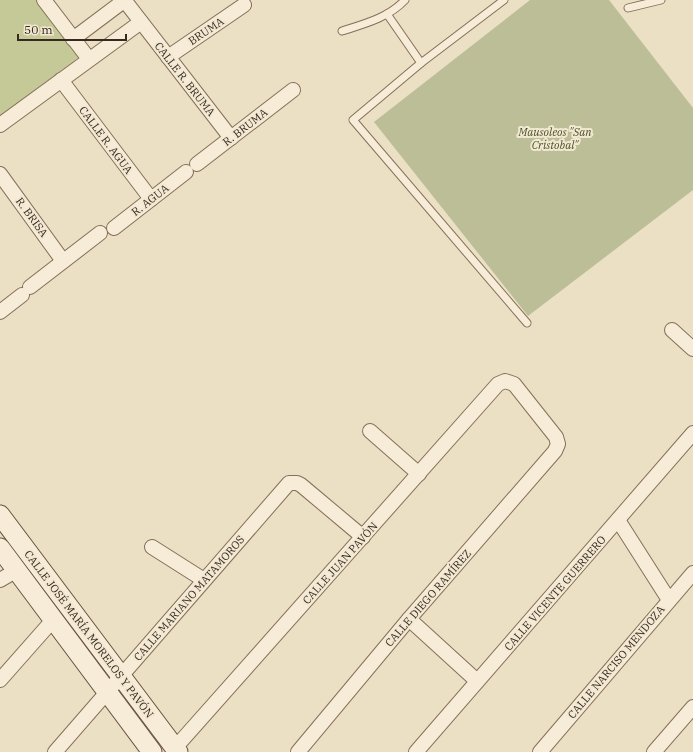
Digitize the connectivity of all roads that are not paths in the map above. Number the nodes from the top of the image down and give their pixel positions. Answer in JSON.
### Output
{"nodes":[{"id":1,"x":44,"y":0,"type":"edge"},
{"id":2,"x":125,"y":0,"type":"edge"},
{"id":3,"x":405,"y":0,"type":"edge"},
{"id":4,"x":504,"y":0,"type":"edge"},
{"id":5,"x":661,"y":0,"type":"edge"},
{"id":6,"x":244,"y":5,"type":"dead end"},
{"id":7,"x":628,"y":8,"type":"dead end"},
{"id":8,"x":387,"y":14,"type":"junction"},
{"id":9,"x":141,"y":22,"type":"junction"},
{"id":10,"x":342,"y":32,"type":"dead end"},
{"id":11,"x":73,"y":39,"type":"junction"},
{"id":12,"x":168,"y":57,"type":"junction"},
{"id":13,"x":89,"y":60,"type":"junction"},
{"id":14,"x":421,"y":63,"type":"junction"},
{"id":15,"x":61,"y":80,"type":"junction"},
{"id":16,"x":293,"y":90,"type":"dead end"},
{"id":17,"x":0,"y":125,"type":"edge"},
{"id":18,"x":231,"y":138,"type":"junction"},
{"id":19,"x":197,"y":164,"type":"dead end"},
{"id":20,"x":186,"y":172,"type":"dead end"},
{"id":21,"x":0,"y":174,"type":"edge"},
{"id":22,"x":151,"y":199,"type":"junction"},
{"id":23,"x":114,"y":228,"type":"dead end"},
{"id":24,"x":100,"y":233,"type":"dead end"},
{"id":25,"x":63,"y":261,"type":"junction"},
{"id":26,"x":0,"y":312,"type":"edge"},
{"id":27,"x":527,"y":323,"type":"dead end"},
{"id":28,"x":672,"y":330,"type":"dead end"},
{"id":29,"x":693,"y":348,"type":"edge"},
{"id":30,"x":370,"y":430,"type":"dead end"},
{"id":31,"x":693,"y":433,"type":"edge"},
{"id":32,"x":558,"y":444,"type":"joint"},
{"id":33,"x":419,"y":474,"type":"junction"},
{"id":34,"x":0,"y":516,"type":"edge"},
{"id":35,"x":618,"y":520,"type":"junction"},
{"id":36,"x":363,"y":537,"type":"junction"},
{"id":37,"x":152,"y":547,"type":"dead end"},
{"id":38,"x":0,"y":548,"type":"edge"},
{"id":39,"x":17,"y":570,"type":"junction"},
{"id":40,"x":693,"y":573,"type":"edge"},
{"id":41,"x":0,"y":580,"type":"edge"},
{"id":42,"x":204,"y":580,"type":"junction"},
{"id":43,"x":669,"y":600,"type":"junction"},
{"id":44,"x":409,"y":619,"type":"junction"},
{"id":45,"x":53,"y":620,"type":"junction"},
{"id":46,"x":121,"y":676,"type":"junction"},
{"id":47,"x":0,"y":680,"type":"edge"},
{"id":48,"x":477,"y":681,"type":"junction"},
{"id":49,"x":107,"y":692,"type":"junction"},
{"id":50,"x":691,"y":712,"type":"edge"},
{"id":51,"x":177,"y":750,"type":"edge"},
{"id":52,"x":545,"y":750,"type":"edge"},
{"id":53,"x":55,"y":752,"type":"edge"},
{"id":54,"x":152,"y":752,"type":"edge"},
{"id":55,"x":298,"y":752,"type":"edge"},
{"id":56,"x":416,"y":752,"type":"edge"},
{"id":57,"x":654,"y":752,"type":"edge"}],
"edges":[{"from":1,"to":11,"type":"street"},
{"from":2,"to":9,"type":"street","name":"CALLE R. BRUMA"},
{"from":2,"to":11,"type":"street"},
{"from":3,"to":8,"type":"lane"},
{"from":4,"to":14,"type":"lane"},
{"from":5,"to":7,"type":"lane"},
{"from":6,"to":12,"type":"street","name":"BRUMA"},
{"from":8,"to":10,"type":"lane"},
{"from":8,"to":14,"type":"lane"},
{"from":9,"to":12,"type":"street","name":"CALLE R. BRUMA"},
{"from":9,"to":13,"type":"street"},
{"from":11,"to":13,"type":"street"},
{"from":12,"to":18,"type":"street","name":"CALLE R. BRUMA"},
{"from":13,"to":15,"type":"street"},
{"from":14,"to":27,"type":"lane"},
{"from":15,"to":17,"type":"street"},
{"from":15,"to":22,"type":"street","name":"CALLE R. AGUA"},
{"from":16,"to":18,"type":"street","name":"R. BRUMA"},
{"from":18,"to":19,"type":"street","name":"R. BRUMA"},
{"from":20,"to":22,"type":"street","name":"R. AGUA"},
{"from":21,"to":25,"type":"street","name":"R. BRISA"},
{"from":22,"to":23,"type":"street","name":"R. AGUA"},
{"from":24,"to":25,"type":"street"},
{"from":25,"to":26,"type":"street"},
{"from":28,"to":29,"type":"street"},
{"from":30,"to":33,"type":"street"},
{"from":31,"to":35,"type":"street","name":"CALLE VICENTE GUERRERO"},
{"from":32,"to":33,"type":"street","name":"CALLE JUAN PAVÓN"},
{"from":32,"to":44,"type":"street","name":"CALLE DIEGO RAMÍREZ"},
{"from":33,"to":36,"type":"street","name":"CALLE JUAN PAVÓN"},
{"from":34,"to":46,"type":"street","name":"CALLE JOSÉ MARÍA MORELOS Y PAVÓN"},
{"from":35,"to":43,"type":"street"},
{"from":35,"to":48,"type":"street","name":"CALLE VICENTE GUERRERO"},
{"from":36,"to":42,"type":"street","name":"CALLE MARIANO MATAMOROS"},
{"from":36,"to":51,"type":"street","name":"CALLE JUAN PAVÓN"},
{"from":37,"to":42,"type":"street"},
{"from":38,"to":39,"type":"street","name":"CALLE JOSÉ MARÍA MORELOS Y PAVÓN"},
{"from":39,"to":41,"type":"street"},
{"from":39,"to":45,"type":"street","name":"CALLE JOSÉ MARÍA MORELOS Y PAVÓN"},
{"from":40,"to":43,"type":"street","name":"CALLE NARCISO MENDOZA"},
{"from":42,"to":46,"type":"street","name":"CALLE MARIANO MATAMOROS"},
{"from":43,"to":52,"type":"street","name":"CALLE NARCISO MENDOZA"},
{"from":44,"to":48,"type":"street"},
{"from":44,"to":55,"type":"street","name":"CALLE DIEGO RAMÍREZ"},
{"from":45,"to":47,"type":"street"},
{"from":45,"to":49,"type":"street","name":"CALLE JOSÉ MARÍA MORELOS Y PAVÓN"},
{"from":46,"to":49,"type":"street","name":"CALLE MARIANO MATAMOROS"},
{"from":46,"to":51,"type":"street","name":"CALLE JOSÉ MARÍA MORELOS Y PAVÓN"},
{"from":48,"to":56,"type":"street","name":"CALLE VICENTE GUERRERO"},
{"from":49,"to":53,"type":"street","name":"CALLE MARIANO MATAMOROS"},
{"from":49,"to":54,"type":"street","name":"CALLE JOSÉ MARÍA MORELOS Y PAVÓN"},
{"from":50,"to":57,"type":"street"}]}
